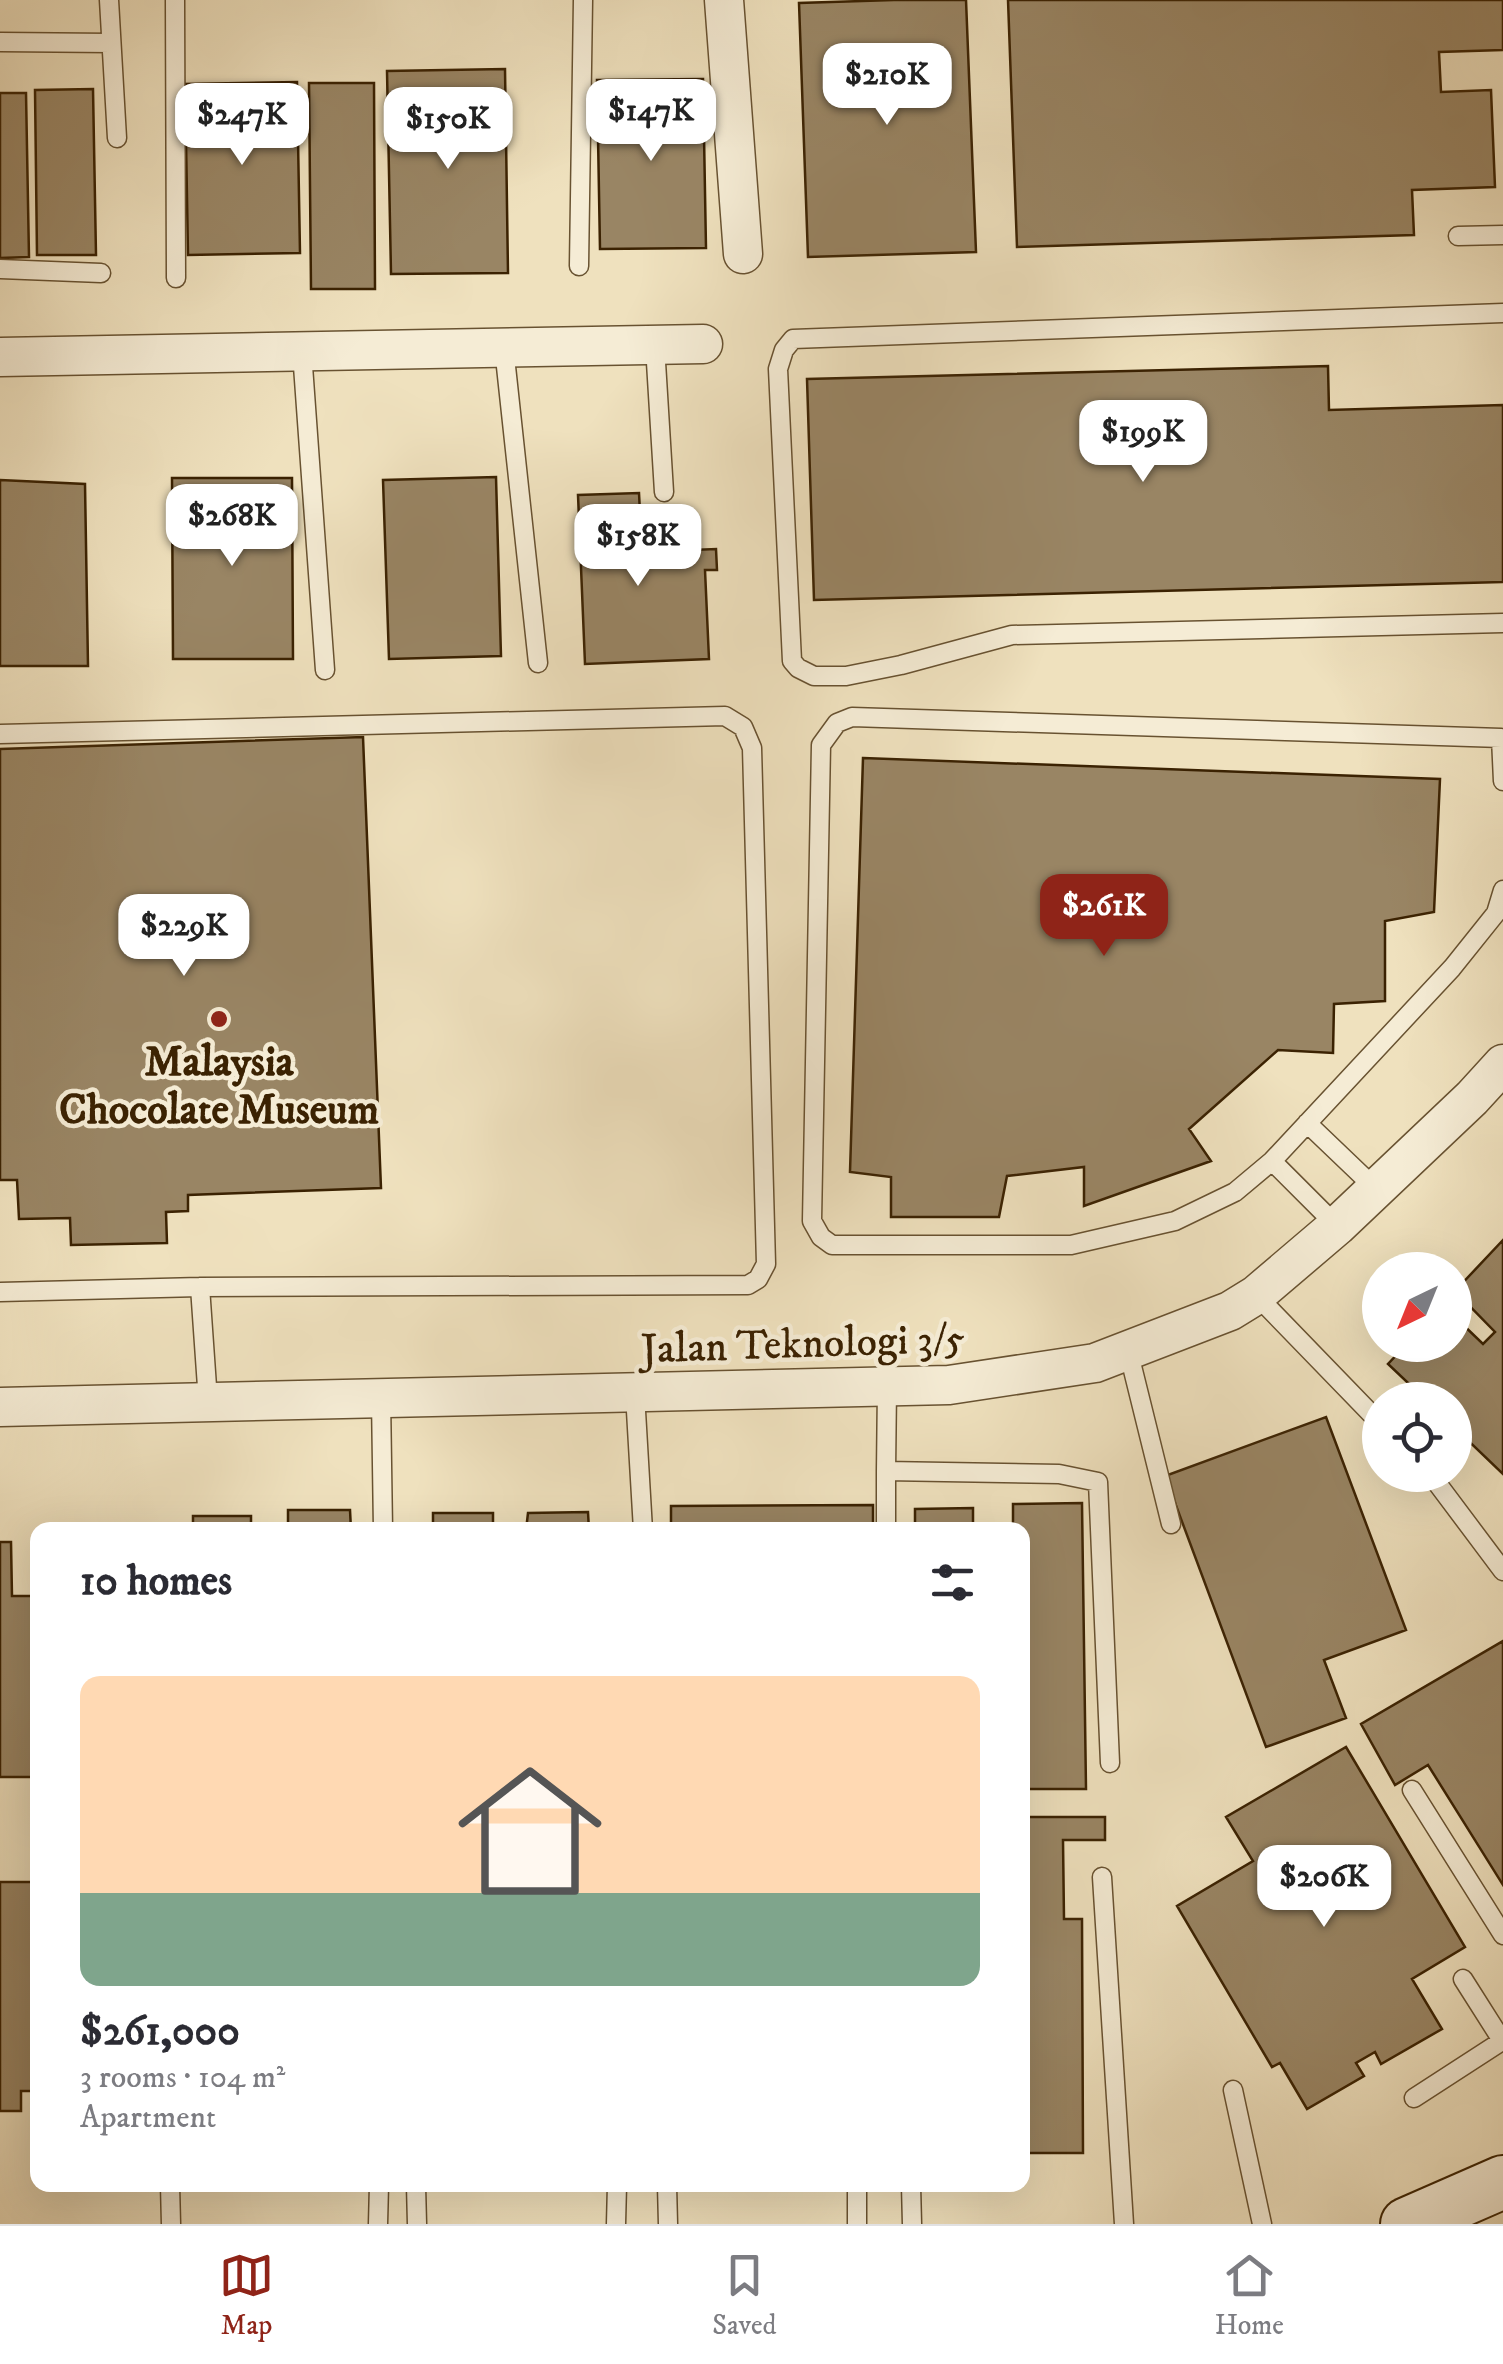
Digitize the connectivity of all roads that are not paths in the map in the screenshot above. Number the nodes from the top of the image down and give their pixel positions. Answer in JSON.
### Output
{"nodes":[{"id":1,"x":109,"y":0,"type":"edge"},
{"id":2,"x":176,"y":0,"type":"edge"},
{"id":3,"x":582,"y":0,"type":"edge"},
{"id":4,"x":724,"y":0,"type":"edge"},
{"id":5,"x":0,"y":42,"type":"edge"},
{"id":6,"x":111,"y":43,"type":"junction"},
{"id":7,"x":117,"y":138,"type":"dead end"},
{"id":8,"x":1503,"y":235,"type":"edge"},
{"id":9,"x":1458,"y":236,"type":"dead end"},
{"id":10,"x":743,"y":254,"type":"dead end"},
{"id":11,"x":578,"y":266,"type":"dead end"},
{"id":12,"x":0,"y":269,"type":"edge"},
{"id":13,"x":102,"y":273,"type":"dead end"},
{"id":14,"x":176,"y":278,"type":"dead end"},
{"id":15,"x":1503,"y":313,"type":"edge"},
{"id":16,"x":703,"y":344,"type":"dead end"},
{"id":17,"x":655,"y":346,"type":"junction"},
{"id":18,"x":504,"y":348,"type":"junction"},
{"id":19,"x":302,"y":352,"type":"junction"},
{"id":20,"x":0,"y":356,"type":"edge"},
{"id":21,"x":664,"y":492,"type":"dead end"},
{"id":22,"x":1503,"y":623,"type":"edge"},
{"id":23,"x":538,"y":662,"type":"dead end"},
{"id":24,"x":325,"y":670,"type":"dead end"},
{"id":25,"x":0,"y":734,"type":"edge"},
{"id":26,"x":1502,"y":738,"type":"edge"},
{"id":27,"x":1503,"y":781,"type":"edge"},
{"id":28,"x":1503,"y":890,"type":"edge"},
{"id":29,"x":1503,"y":1064,"type":"edge"},
{"id":30,"x":1308,"y":1123,"type":"junction"},
{"id":31,"x":1272,"y":1161,"type":"junction"},
{"id":32,"x":1376,"y":1190,"type":"junction"},
{"id":33,"x":1337,"y":1226,"type":"junction"},
{"id":34,"x":200,"y":1287,"type":"junction"},
{"id":35,"x":0,"y":1292,"type":"edge"},
{"id":36,"x":1256,"y":1295,"type":"junction"},
{"id":37,"x":1128,"y":1350,"type":"junction"},
{"id":38,"x":887,"y":1387,"type":"junction"},
{"id":39,"x":635,"y":1394,"type":"junction"},
{"id":40,"x":382,"y":1398,"type":"junction"},
{"id":41,"x":208,"y":1401,"type":"junction"},
{"id":42,"x":1362,"y":1404,"type":"edge"},
{"id":43,"x":0,"y":1408,"type":"edge"},
{"id":44,"x":886,"y":1471,"type":"junction"},
{"id":45,"x":1444,"y":1492,"type":"edge"},
{"id":46,"x":383,"y":1522,"type":"edge"},
{"id":47,"x":643,"y":1522,"type":"edge"},
{"id":48,"x":886,"y":1522,"type":"edge"},
{"id":49,"x":1171,"y":1524,"type":"dead end"},
{"id":50,"x":1503,"y":1572,"type":"edge"},
{"id":51,"x":1110,"y":1763,"type":"dead end"},
{"id":52,"x":1412,"y":1790,"type":"dead end"},
{"id":53,"x":1102,"y":1877,"type":"dead end"},
{"id":54,"x":1503,"y":1935,"type":"edge"},
{"id":55,"x":1462,"y":1979,"type":"dead end"},
{"id":56,"x":1503,"y":2041,"type":"edge"},
{"id":57,"x":1234,"y":2090,"type":"dead end"},
{"id":58,"x":1414,"y":2098,"type":"dead end"},
{"id":59,"x":1503,"y":2182,"type":"edge"},
{"id":60,"x":170,"y":2192,"type":"edge"},
{"id":61,"x":379,"y":2192,"type":"edge"},
{"id":62,"x":416,"y":2192,"type":"edge"},
{"id":63,"x":617,"y":2192,"type":"edge"},
{"id":64,"x":667,"y":2192,"type":"edge"},
{"id":65,"x":857,"y":2192,"type":"edge"},
{"id":66,"x":911,"y":2192,"type":"edge"},
{"id":67,"x":171,"y":2224,"type":"edge"},
{"id":68,"x":378,"y":2224,"type":"edge"},
{"id":69,"x":417,"y":2224,"type":"edge"},
{"id":70,"x":616,"y":2224,"type":"edge"},
{"id":71,"x":668,"y":2224,"type":"edge"},
{"id":72,"x":856,"y":2224,"type":"edge"},
{"id":73,"x":912,"y":2224,"type":"edge"},
{"id":74,"x":1124,"y":2224,"type":"edge"},
{"id":75,"x":1262,"y":2224,"type":"edge"},
{"id":76,"x":1407,"y":2224,"type":"edge"}],
"edges":[{"from":1,"to":6,"type":"lane"},
{"from":2,"to":14,"type":"lane"},
{"from":3,"to":11,"type":"lane"},
{"from":4,"to":10,"type":"street"},
{"from":5,"to":6,"type":"lane"},
{"from":6,"to":7,"type":"lane"},
{"from":8,"to":9,"type":"lane"},
{"from":12,"to":13,"type":"lane"},
{"from":15,"to":22,"type":"lane"},
{"from":16,"to":17,"type":"street"},
{"from":17,"to":18,"type":"street"},
{"from":17,"to":21,"type":"lane"},
{"from":18,"to":19,"type":"street"},
{"from":18,"to":23,"type":"lane"},
{"from":19,"to":20,"type":"street"},
{"from":19,"to":24,"type":"lane"},
{"from":25,"to":34,"type":"lane"},
{"from":26,"to":27,"type":"lane"},
{"from":26,"to":31,"type":"lane"},
{"from":28,"to":30,"type":"lane"},
{"from":29,"to":32,"type":"street","name":"Jalan Teknologi 3/5"},
{"from":30,"to":31,"type":"lane"},
{"from":30,"to":32,"type":"lane"},
{"from":31,"to":33,"type":"lane"},
{"from":32,"to":33,"type":"street","name":"Jalan Teknologi 3/5"},
{"from":33,"to":36,"type":"street","name":"Jalan Teknologi 3/5"},
{"from":34,"to":35,"type":"lane"},
{"from":34,"to":41,"type":"lane"},
{"from":36,"to":37,"type":"street","name":"Jalan Teknologi 3/5"},
{"from":36,"to":42,"type":"lane"},
{"from":37,"to":38,"type":"street","name":"Jalan Teknologi 3/5"},
{"from":37,"to":49,"type":"lane"},
{"from":38,"to":39,"type":"street","name":"Jalan Teknologi 3/5"},
{"from":38,"to":44,"type":"lane"},
{"from":39,"to":40,"type":"street","name":"Jalan Teknologi 3/5"},
{"from":39,"to":47,"type":"lane"},
{"from":40,"to":41,"type":"street","name":"Jalan Teknologi 3/5"},
{"from":40,"to":46,"type":"lane"},
{"from":41,"to":43,"type":"street","name":"Jalan Teknologi 3/5"},
{"from":44,"to":48,"type":"lane"},
{"from":44,"to":51,"type":"lane"},
{"from":45,"to":50,"type":"lane"},
{"from":52,"to":54,"type":"lane"},
{"from":53,"to":74,"type":"lane"},
{"from":55,"to":56,"type":"lane"},
{"from":56,"to":58,"type":"lane"},
{"from":57,"to":75,"type":"lane"},
{"from":59,"to":76,"type":"street"},
{"from":60,"to":67,"type":"lane"},
{"from":61,"to":68,"type":"lane"},
{"from":62,"to":69,"type":"lane"},
{"from":63,"to":70,"type":"lane"},
{"from":64,"to":71,"type":"lane"},
{"from":65,"to":72,"type":"lane"},
{"from":66,"to":73,"type":"lane"}]}
